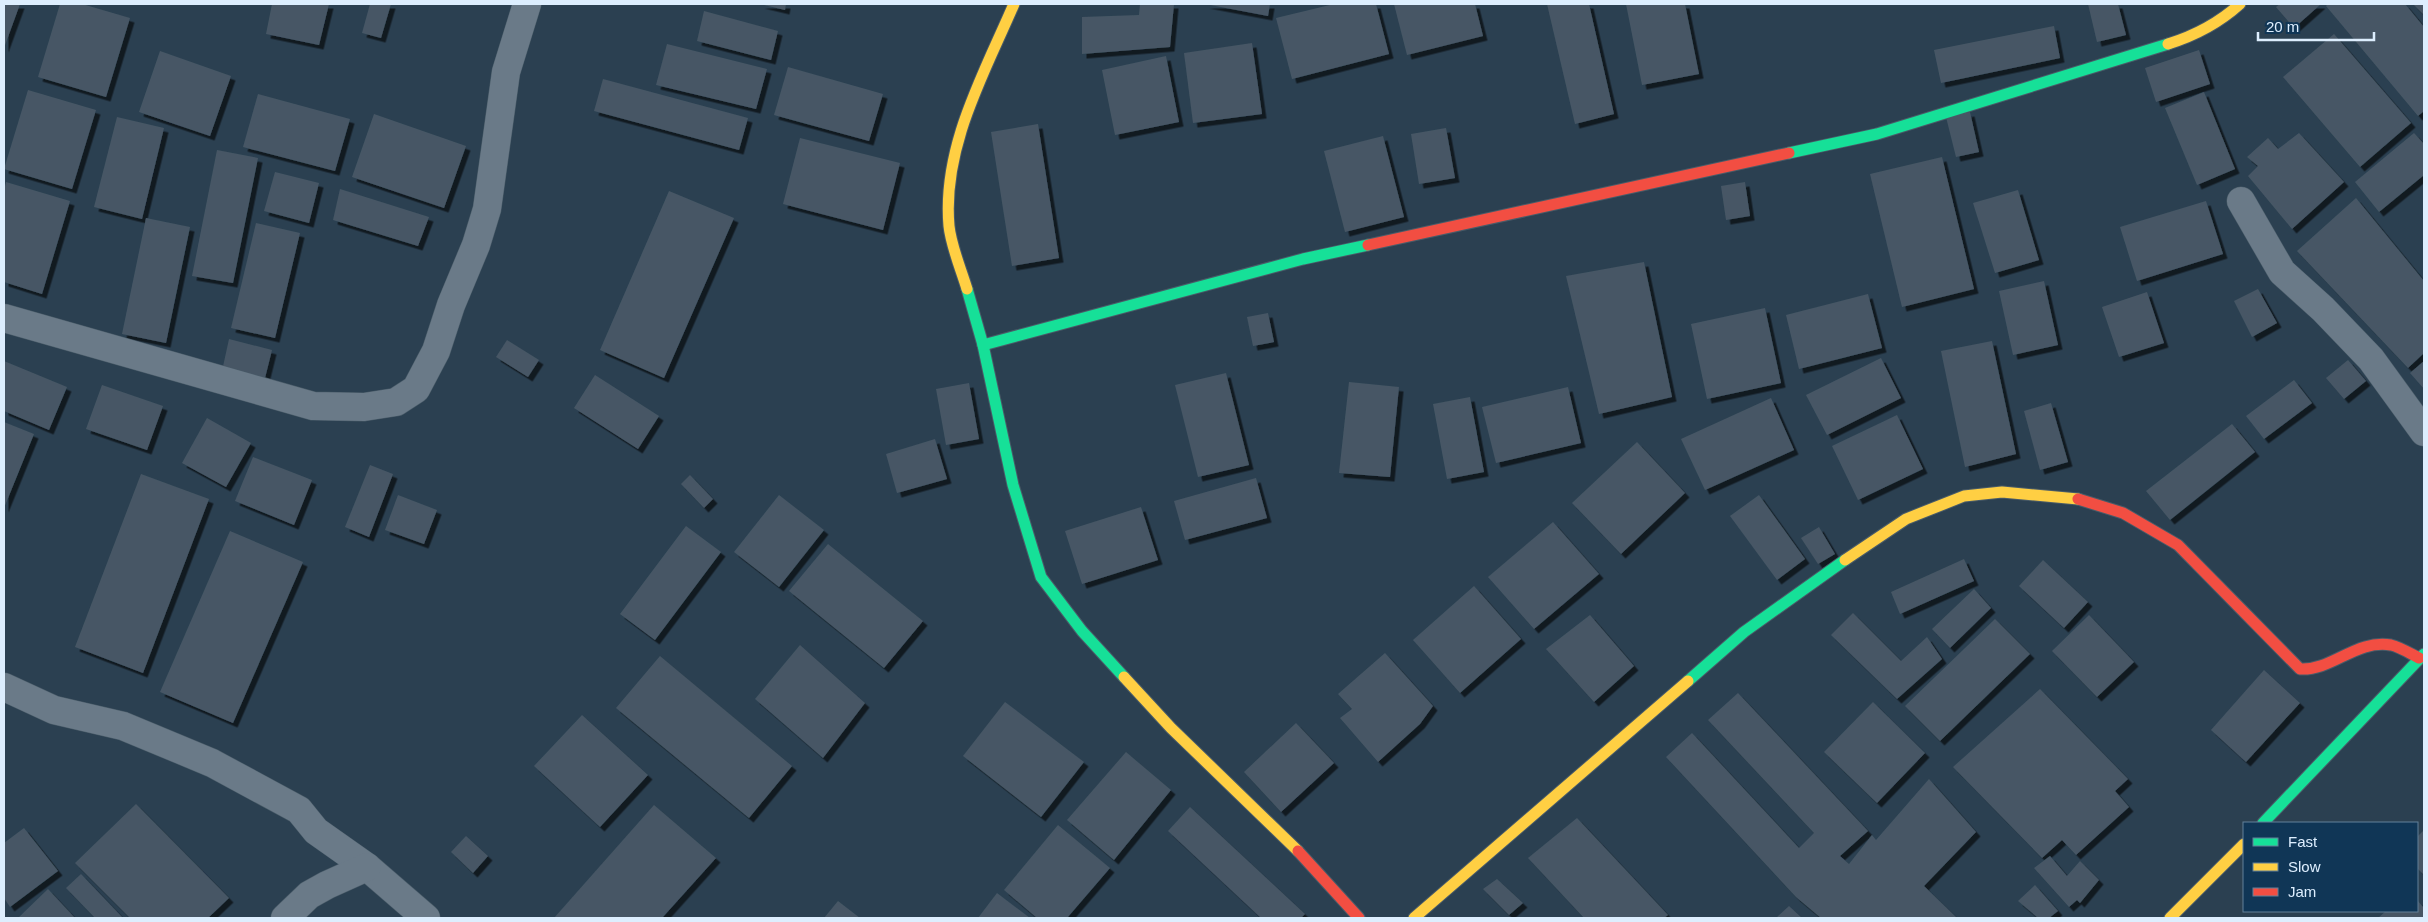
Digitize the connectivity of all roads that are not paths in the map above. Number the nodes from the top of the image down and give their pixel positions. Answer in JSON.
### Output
{"nodes":[{"id":1,"x":527,"y":4,"type":"edge"},
{"id":2,"x":1014,"y":4,"type":"edge"},
{"id":3,"x":2240,"y":4,"type":"edge"},
{"id":4,"x":2241,"y":201,"type":"dead end"},
{"id":5,"x":4,"y":318,"type":"edge"},
{"id":6,"x":983,"y":345,"type":"junction"},
{"id":7,"x":2424,"y":432,"type":"edge"},
{"id":8,"x":2422,"y":656,"type":"edge"},
{"id":9,"x":4,"y":687,"type":"edge"},
{"id":10,"x":2265,"y":822,"type":"edge"},
{"id":11,"x":2243,"y":845,"type":"edge"},
{"id":12,"x":367,"y":867,"type":"junction"},
{"id":13,"x":285,"y":918,"type":"edge"},
{"id":14,"x":426,"y":918,"type":"edge"},
{"id":15,"x":1359,"y":918,"type":"edge"},
{"id":16,"x":1414,"y":918,"type":"edge"},
{"id":17,"x":2170,"y":918,"type":"edge"}],
"edges":[{"from":1,"to":5,"type":"street"},
{"from":2,"to":6,"type":"street"},
{"from":3,"to":6,"type":"street"},
{"from":4,"to":7,"type":"street"},
{"from":6,"to":15,"type":"street"},
{"from":8,"to":10,"type":"street"},
{"from":8,"to":16,"type":"street"},
{"from":9,"to":12,"type":"street"},
{"from":11,"to":17,"type":"street"},
{"from":12,"to":13,"type":"street"},
{"from":12,"to":14,"type":"street"}]}
